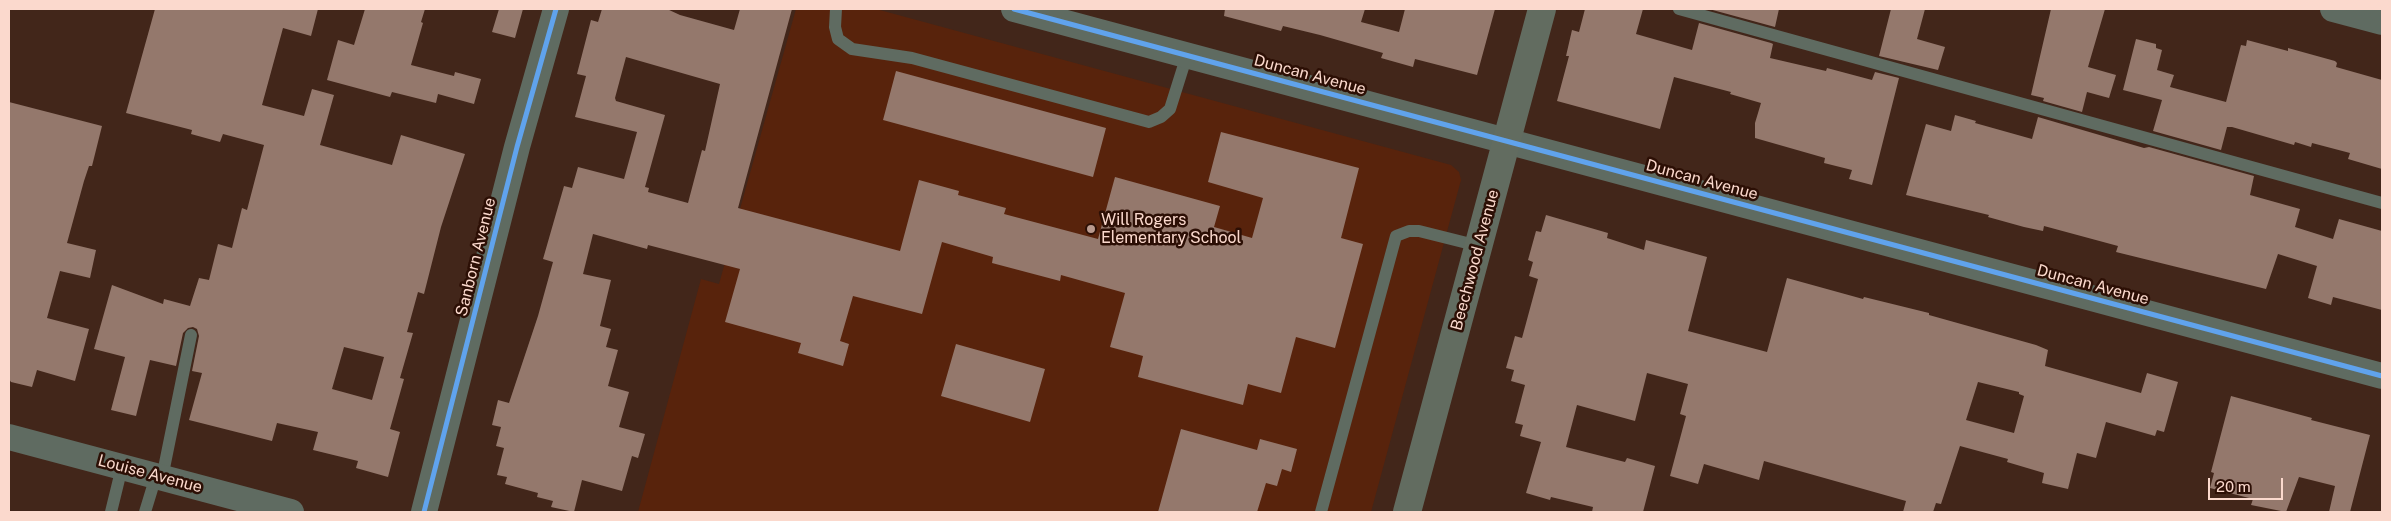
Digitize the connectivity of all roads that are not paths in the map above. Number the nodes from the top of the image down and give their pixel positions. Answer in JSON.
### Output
{"nodes":[{"id":1,"x":556,"y":9,"type":"edge"},
{"id":2,"x":836,"y":9,"type":"edge"},
{"id":3,"x":1014,"y":9,"type":"edge"},
{"id":4,"x":1542,"y":9,"type":"edge"},
{"id":5,"x":1679,"y":9,"type":"edge"},
{"id":6,"x":2333,"y":9,"type":"edge"},
{"id":7,"x":2382,"y":22,"type":"edge"},
{"id":8,"x":1188,"y":55,"type":"junction"},
{"id":9,"x":1507,"y":141,"type":"junction"},
{"id":10,"x":2382,"y":203,"type":"edge"},
{"id":11,"x":1479,"y":246,"type":"junction"},
{"id":12,"x":191,"y":335,"type":"dead end"},
{"id":13,"x":2382,"y":376,"type":"edge"},
{"id":14,"x":9,"y":437,"type":"edge"},
{"id":15,"x":122,"y":467,"type":"junction"},
{"id":16,"x":159,"y":477,"type":"junction"},
{"id":17,"x":111,"y":512,"type":"edge"},
{"id":18,"x":145,"y":512,"type":"edge"},
{"id":19,"x":291,"y":512,"type":"edge"},
{"id":20,"x":424,"y":512,"type":"edge"},
{"id":21,"x":1321,"y":512,"type":"edge"},
{"id":22,"x":1408,"y":512,"type":"edge"}],
"edges":[{"from":1,"to":20,"type":"street","name":"Sanborn Avenue"},
{"from":2,"to":8,"type":"lane"},
{"from":3,"to":8,"type":"street","name":"Duncan Avenue"},
{"from":4,"to":9,"type":"street","name":"Beechwood Avenue"},
{"from":5,"to":10,"type":"lane"},
{"from":6,"to":7,"type":"street"},
{"from":8,"to":9,"type":"street","name":"Duncan Avenue"},
{"from":9,"to":11,"type":"street","name":"Beechwood Avenue"},
{"from":9,"to":13,"type":"street","name":"Duncan Avenue"},
{"from":11,"to":21,"type":"lane"},
{"from":11,"to":22,"type":"street","name":"Beechwood Avenue"},
{"from":12,"to":16,"type":"lane"},
{"from":14,"to":15,"type":"street","name":"Louise Avenue"},
{"from":15,"to":16,"type":"street","name":"Louise Avenue"},
{"from":15,"to":17,"type":"lane"},
{"from":16,"to":18,"type":"lane"},
{"from":16,"to":19,"type":"street","name":"Louise Avenue"}]}
